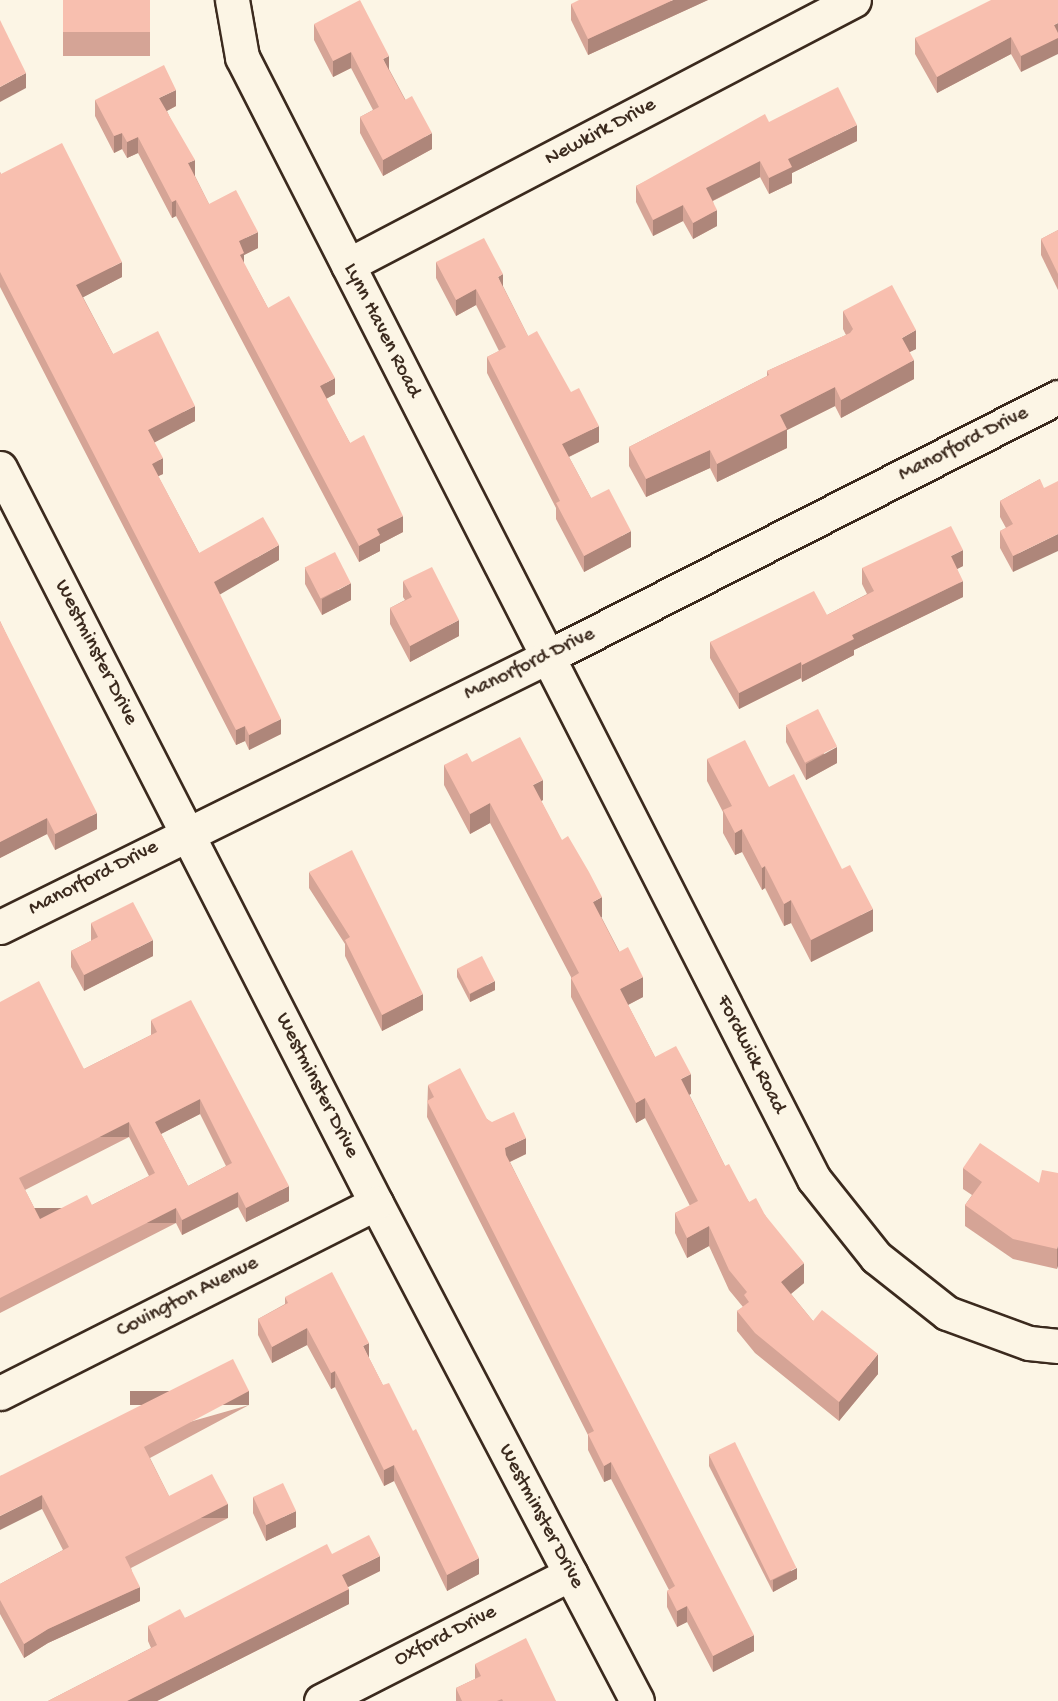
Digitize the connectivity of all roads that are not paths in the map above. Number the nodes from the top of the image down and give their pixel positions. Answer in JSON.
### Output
{"nodes":[{"id":1,"x":232,"y":0,"type":"edge"},
{"id":2,"x":854,"y":0,"type":"edge"},
{"id":3,"x":348,"y":265,"type":"junction"},
{"id":4,"x":1058,"y":397,"type":"edge"},
{"id":5,"x":0,"y":468,"type":"edge"},
{"id":6,"x":548,"y":657,"type":"junction"},
{"id":7,"x":186,"y":833,"type":"junction"},
{"id":8,"x":0,"y":927,"type":"edge"},
{"id":9,"x":376,"y":1203,"type":"junction"},
{"id":10,"x":1058,"y":1346,"type":"edge"},
{"id":11,"x":0,"y":1393,"type":"edge"},
{"id":12,"x":570,"y":1574,"type":"junction"},
{"id":13,"x":321,"y":1701,"type":"edge"},
{"id":14,"x":637,"y":1701,"type":"edge"}],
"edges":[{"from":1,"to":3,"type":"street","name":"Lynn Haven Road"},
{"from":2,"to":3,"type":"street","name":"Newkirk Drive"},
{"from":3,"to":6,"type":"street","name":"Lynn Haven Road"},
{"from":4,"to":6,"type":"street","name":"Manorford Drive"},
{"from":5,"to":7,"type":"street","name":"Westminster Drive"},
{"from":6,"to":7,"type":"street","name":"Manorford Drive"},
{"from":6,"to":10,"type":"street","name":"Fordwick Road"},
{"from":7,"to":8,"type":"street","name":"Manorford Drive"},
{"from":7,"to":9,"type":"street","name":"Westminster Drive"},
{"from":9,"to":11,"type":"street","name":"Covington Avenue"},
{"from":9,"to":12,"type":"street","name":"Westminster Drive"},
{"from":12,"to":13,"type":"street","name":"Oxford Drive"},
{"from":12,"to":14,"type":"street","name":"Westminster Drive"}]}
